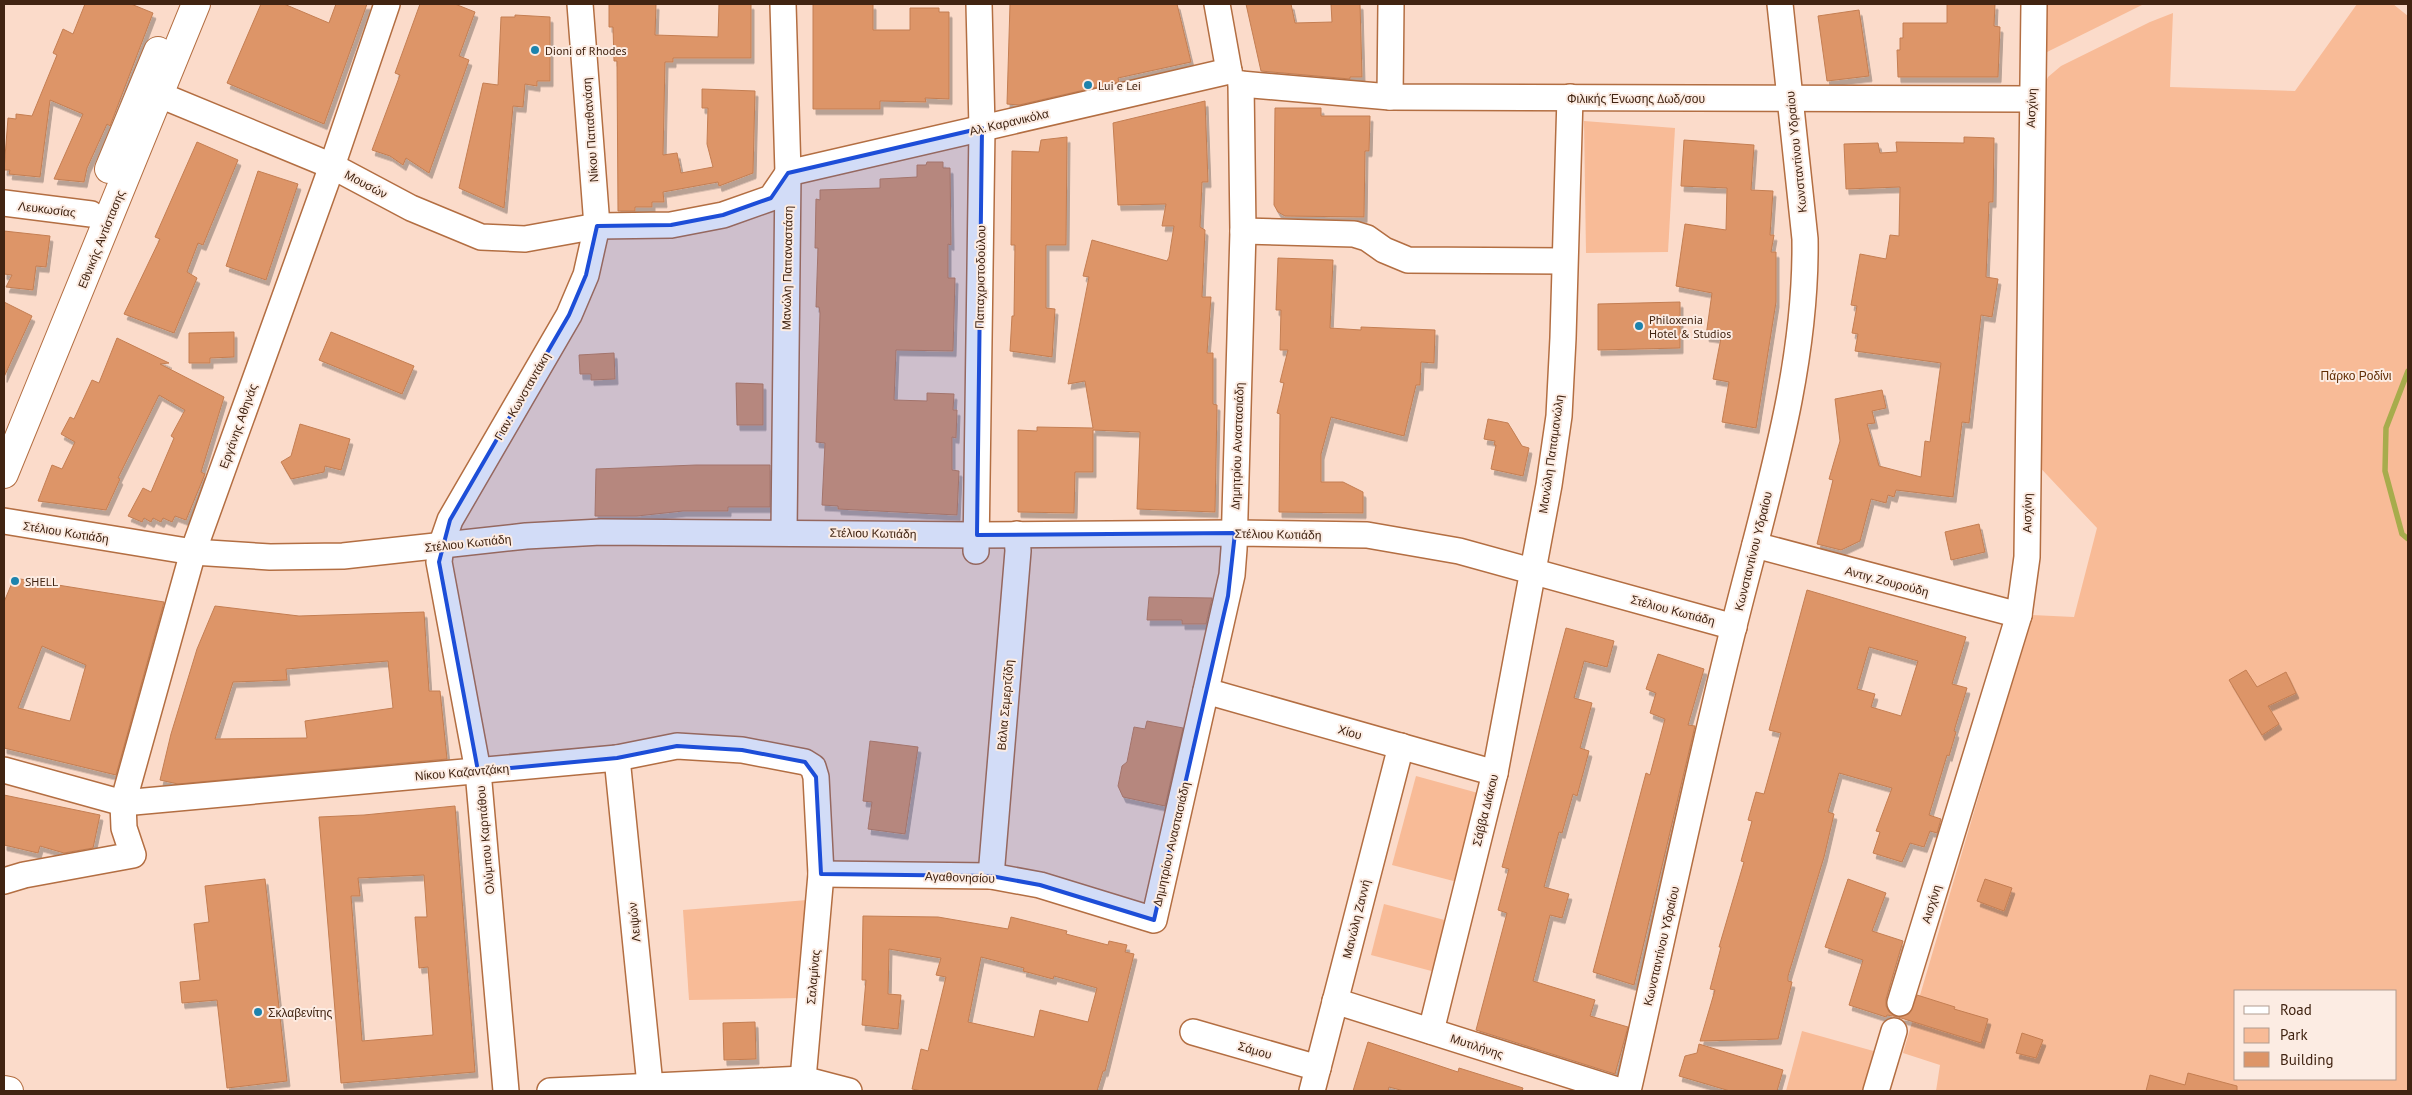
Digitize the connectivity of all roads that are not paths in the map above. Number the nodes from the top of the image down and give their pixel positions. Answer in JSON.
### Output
{"nodes":[{"id":1,"x":178,"y":4,"type":"edge"},
{"id":2,"x":196,"y":4,"type":"edge"},
{"id":3,"x":387,"y":4,"type":"edge"},
{"id":4,"x":580,"y":4,"type":"edge"},
{"id":5,"x":783,"y":4,"type":"edge"},
{"id":6,"x":979,"y":4,"type":"edge"},
{"id":7,"x":1217,"y":4,"type":"edge"},
{"id":8,"x":1391,"y":4,"type":"edge"},
{"id":9,"x":1780,"y":4,"type":"edge"},
{"id":10,"x":2034,"y":4,"type":"edge"},
{"id":11,"x":1235,"y":77,"type":"junction"},
{"id":12,"x":151,"y":92,"type":"junction"},
{"id":13,"x":1390,"y":97,"type":"junction"},
{"id":14,"x":1570,"y":97,"type":"junction"},
{"id":15,"x":1790,"y":99,"type":"junction"},
{"id":16,"x":2031,"y":99,"type":"junction"},
{"id":17,"x":982,"y":128,"type":"junction"},
{"id":18,"x":332,"y":166,"type":"junction"},
{"id":19,"x":788,"y":173,"type":"junction"},
{"id":20,"x":4,"y":204,"type":"edge"},
{"id":21,"x":91,"y":214,"type":"junction"},
{"id":22,"x":597,"y":226,"type":"junction"},
{"id":23,"x":1244,"y":231,"type":"junction"},
{"id":24,"x":1564,"y":261,"type":"junction"},
{"id":25,"x":4,"y":425,"type":"edge"},
{"id":26,"x":4,"y":474,"type":"edge"},
{"id":27,"x":4,"y":521,"type":"edge"},
{"id":28,"x":784,"y":532,"type":"junction"},
{"id":29,"x":4,"y":536,"type":"edge"},
{"id":30,"x":1235,"y":541,"type":"junction"},
{"id":31,"x":1018,"y":542,"type":"junction"},
{"id":32,"x":976,"y":543,"type":"junction"},
{"id":33,"x":1755,"y":545,"type":"junction"},
{"id":34,"x":440,"y":554,"type":"junction"},
{"id":35,"x":190,"y":560,"type":"junction"},
{"id":36,"x":1530,"y":579,"type":"junction"},
{"id":37,"x":2019,"y":615,"type":"junction"},
{"id":38,"x":1732,"y":634,"type":"junction"},
{"id":39,"x":1206,"y":691,"type":"junction"},
{"id":40,"x":1401,"y":746,"type":"junction"},
{"id":41,"x":618,"y":758,"type":"junction"},
{"id":42,"x":4,"y":770,"type":"edge"},
{"id":43,"x":478,"y":771,"type":"junction"},
{"id":44,"x":1495,"y":773,"type":"junction"},
{"id":45,"x":123,"y":803,"type":"junction"},
{"id":46,"x":821,"y":874,"type":"junction"},
{"id":47,"x":991,"y":876,"type":"junction"},
{"id":48,"x":4,"y":882,"type":"edge"},
{"id":49,"x":1154,"y":920,"type":"joint"},
{"id":50,"x":1335,"y":1001,"type":"junction"},
{"id":51,"x":1900,"y":1003,"type":"dead end"},
{"id":52,"x":1431,"y":1031,"type":"junction"},
{"id":53,"x":1894,"y":1031,"type":"dead end"},
{"id":54,"x":1193,"y":1032,"type":"dead end"},
{"id":55,"x":1318,"y":1068,"type":"junction"},
{"id":56,"x":803,"y":1079,"type":"junction"},
{"id":57,"x":650,"y":1085,"type":"junction"},
{"id":58,"x":4,"y":1090,"type":"edge"},
{"id":59,"x":615,"y":1090,"type":"edge"},
{"id":60,"x":9,"y":1091,"type":"edge"},
{"id":61,"x":506,"y":1091,"type":"edge"},
{"id":62,"x":550,"y":1091,"type":"edge"},
{"id":63,"x":849,"y":1091,"type":"edge"},
{"id":64,"x":1312,"y":1091,"type":"edge"},
{"id":65,"x":1620,"y":1091,"type":"edge"},
{"id":66,"x":1628,"y":1091,"type":"edge"},
{"id":67,"x":1876,"y":1091,"type":"edge"}],
"edges":[{"from":1,"to":12,"type":"main road","name":"Εθνικής Αντίστασης"},
{"from":2,"to":12,"type":"main road","name":"Εθνικής Αντίστασης"},
{"from":3,"to":18,"type":"street","name":"Εργάνης Αθηνάς"},
{"from":4,"to":22,"type":"street","name":"Νίκου Παπαθανάση"},
{"from":5,"to":19,"type":"street","name":"Μανώλη Παπαναστάση"},
{"from":6,"to":17,"type":"street","name":"Παπαχριστοδούλου"},
{"from":7,"to":11,"type":"street","name":"Δημητρίου Αναστασιάδη"},
{"from":8,"to":13,"type":"street"},
{"from":9,"to":15,"type":"street","name":"Κωνσταντίνου Υδραίου"},
{"from":10,"to":16,"type":"street","name":"Αισχίνη"},
{"from":11,"to":13,"type":"street","name":"Φιλικής Ένωσης Δωδ/σου"},
{"from":11,"to":17,"type":"street","name":"Αλ. Καρανικόλα"},
{"from":11,"to":23,"type":"street","name":"Δημητρίου Αναστασιάδη"},
{"from":12,"to":18,"type":"street","name":"Μουσών"},
{"from":12,"to":21,"type":"main road","name":"Εθνικής Αντίστασης"},
{"from":12,"to":26,"type":"main road","name":"Εθνικής Αντίστασης"},
{"from":13,"to":14,"type":"street","name":"Φιλικής Ένωσης Δωδ/σου"},
{"from":14,"to":15,"type":"street","name":"Φιλικής Ένωσης Δωδ/σου"},
{"from":14,"to":24,"type":"street","name":"Μανώλη Παπαμανώλη"},
{"from":15,"to":16,"type":"street","name":"Φιλικής Ένωσης Δωδ/σου"},
{"from":15,"to":33,"type":"street","name":"Κωνσταντίνου Υδραίου"},
{"from":16,"to":37,"type":"street","name":"Αισχίνη"},
{"from":17,"to":19,"type":"street","name":"Αλ. Καρανικόλα"},
{"from":17,"to":32,"type":"street","name":"Παπαχριστοδούλου"},
{"from":18,"to":22,"type":"street","name":"Μουσών"},
{"from":18,"to":35,"type":"street","name":"Εργάνης Αθηνάς"},
{"from":19,"to":22,"type":"street","name":"Μουσών"},
{"from":19,"to":28,"type":"street","name":"Μανώλη Παπαναστάση"},
{"from":20,"to":21,"type":"street","name":"Λευκωσίας"},
{"from":21,"to":25,"type":"main road","name":"Εθνικής Αντίστασης"},
{"from":22,"to":34,"type":"street","name":"Γιαν. Κωνσταντάκη"},
{"from":23,"to":24,"type":"street"},
{"from":23,"to":30,"type":"street","name":"Δημητρίου Αναστασιάδη"},
{"from":24,"to":36,"type":"street","name":"Μανώλη Παπαμανώλη"},
{"from":27,"to":35,"type":"street","name":"Στέλιου Κωτιάδη"},
{"from":28,"to":32,"type":"street","name":"Στέλιου Κωτιάδη"},
{"from":28,"to":34,"type":"street","name":"Στέλιου Κωτιάδη"},
{"from":29,"to":35,"type":"street","name":"Στέλιου Κωτιάδη"},
{"from":30,"to":31,"type":"street","name":"Στέλιου Κωτιάδη"},
{"from":30,"to":36,"type":"street","name":"Στέλιου Κωτιάδη"},
{"from":30,"to":39,"type":"street","name":"Δημητρίου Αναστασιάδη"},
{"from":31,"to":32,"type":"street","name":"Στέλιου Κωτιάδη"},
{"from":31,"to":47,"type":"street","name":"Βάλια Σεμερτζίδη"},
{"from":32,"to":34,"type":"street","name":"Στέλιου Κωτιάδη"},
{"from":33,"to":37,"type":"street","name":"Αντιγ. Ζουρούδη"},
{"from":33,"to":38,"type":"street","name":"Κωνσταντίνου Υδραίου"},
{"from":34,"to":35,"type":"street","name":"Στέλιου Κωτιάδη"},
{"from":34,"to":43,"type":"street","name":"Ολύμπου Καρπάθου"},
{"from":35,"to":45,"type":"street","name":"Εργάνης Αθηνάς"},
{"from":36,"to":38,"type":"street","name":"Στέλιου Κωτιάδη"},
{"from":36,"to":44,"type":"street","name":"Σάββα Διάκου"},
{"from":37,"to":51,"type":"street","name":"Αισχίνη"},
{"from":38,"to":66,"type":"street","name":"Κωνσταντίνου Υδραίου"},
{"from":39,"to":40,"type":"street","name":"Χίου"},
{"from":39,"to":49,"type":"street","name":"Δημητρίου Αναστασιάδη"},
{"from":40,"to":44,"type":"street","name":"Χίου"},
{"from":40,"to":50,"type":"street","name":"Μανώλη Ζαννή"},
{"from":41,"to":43,"type":"street","name":"Νίκου Καζαντζάκη"},
{"from":41,"to":46,"type":"street","name":"Νίκου Καζαντζάκη"},
{"from":41,"to":57,"type":"street","name":"Λειψών"},
{"from":42,"to":45,"type":"street","name":"Νίκου Καζαντζάκη"},
{"from":43,"to":45,"type":"street","name":"Νίκου Καζαντζάκη"},
{"from":43,"to":61,"type":"street","name":"Ολύμπου Καρπάθου"},
{"from":44,"to":52,"type":"street","name":"Σάββα Διάκου"},
{"from":45,"to":48,"type":"street","name":"Εργάνης Αθηνάς"},
{"from":46,"to":47,"type":"street","name":"Αγαθονησίου"},
{"from":46,"to":56,"type":"street","name":"Σαλαμίνας"},
{"from":47,"to":49,"type":"street","name":"Αγαθονησίου"},
{"from":50,"to":52,"type":"street","name":"Μυτιλήνης"},
{"from":50,"to":55,"type":"street","name":"Μανώλη Ζαννή"},
{"from":52,"to":65,"type":"street","name":"Μυτιλήνης"},
{"from":53,"to":67,"type":"street"},
{"from":54,"to":55,"type":"street","name":"Σάμου"},
{"from":55,"to":64,"type":"street","name":"Μανώλη Ζαννή"},
{"from":56,"to":57,"type":"street"},
{"from":56,"to":63,"type":"street"},
{"from":57,"to":59,"type":"street"},
{"from":58,"to":60,"type":"main road"},
{"from":59,"to":62,"type":"street"}]}
